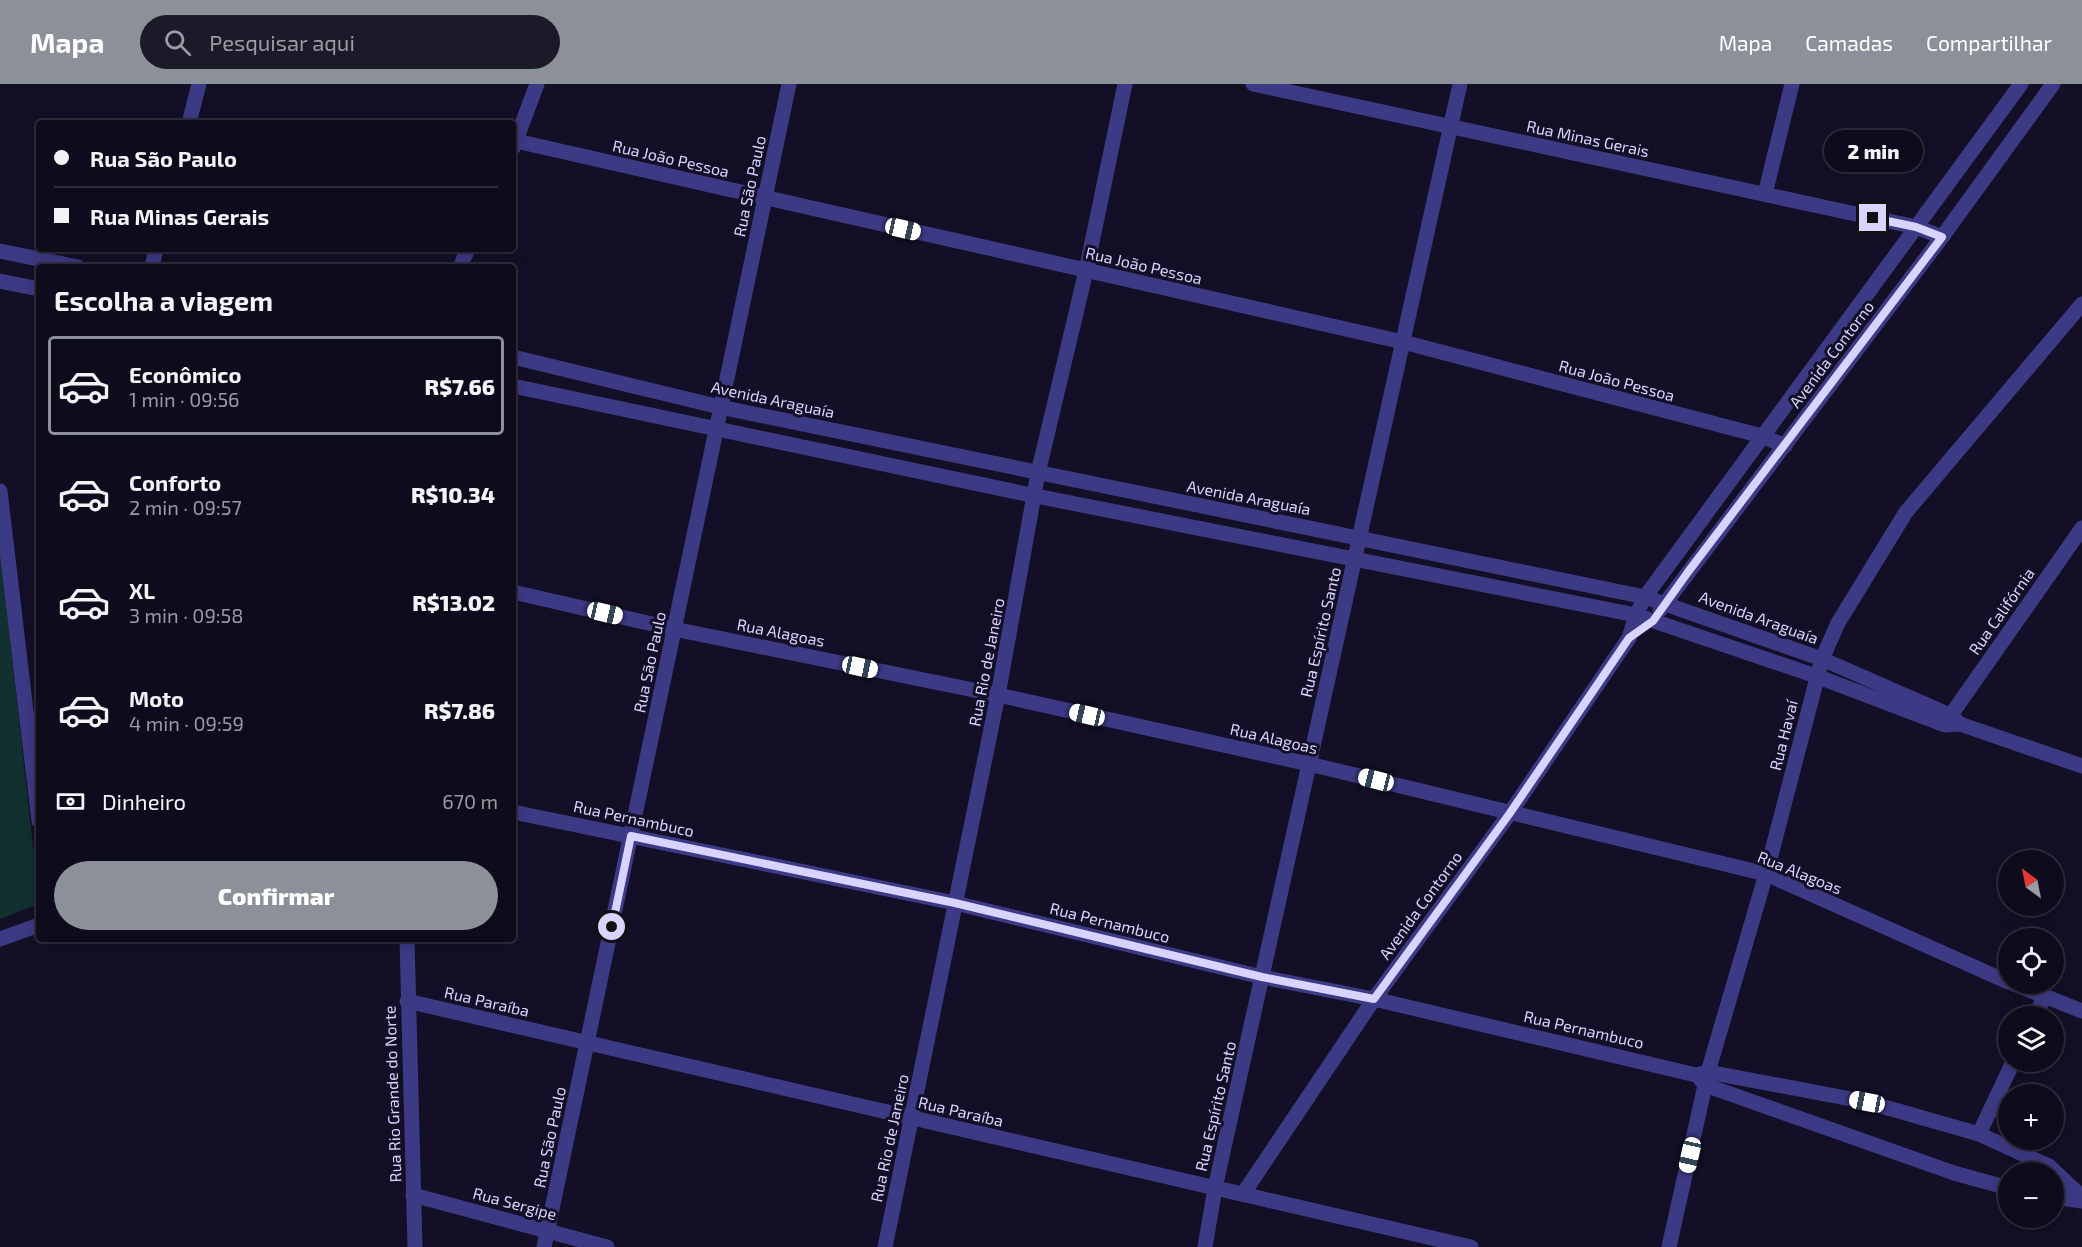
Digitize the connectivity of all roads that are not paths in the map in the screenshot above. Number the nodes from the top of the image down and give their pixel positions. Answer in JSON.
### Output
{"nodes":[{"id":1,"x":199,"y":84,"type":"edge"},
{"id":2,"x":537,"y":84,"type":"edge"},
{"id":3,"x":789,"y":84,"type":"edge"},
{"id":4,"x":1125,"y":84,"type":"edge"},
{"id":5,"x":1253,"y":84,"type":"edge"},
{"id":6,"x":1460,"y":84,"type":"edge"},
{"id":7,"x":1792,"y":84,"type":"edge"},
{"id":8,"x":2021,"y":84,"type":"edge"},
{"id":9,"x":2053,"y":84,"type":"edge"},
{"id":10,"x":190,"y":120,"type":"edge"},
{"id":11,"x":1451,"y":127,"type":"junction"},
{"id":12,"x":516,"y":140,"type":"edge"},
{"id":13,"x":516,"y":145,"type":"edge"},
{"id":14,"x":1765,"y":194,"type":"junction"},
{"id":15,"x":765,"y":198,"type":"junction"},
{"id":16,"x":1916,"y":227,"type":"junction"},
{"id":17,"x":1942,"y":237,"type":"junction"},
{"id":18,"x":0,"y":251,"type":"edge"},
{"id":19,"x":63,"y":264,"type":"edge"},
{"id":20,"x":1086,"y":271,"type":"junction"},
{"id":21,"x":0,"y":281,"type":"edge"},
{"id":22,"x":36,"y":288,"type":"edge"},
{"id":23,"x":2082,"y":304,"type":"edge"},
{"id":24,"x":1403,"y":342,"type":"junction"},
{"id":25,"x":516,"y":358,"type":"edge"},
{"id":26,"x":516,"y":387,"type":"edge"},
{"id":27,"x":659,"y":392,"type":"junction"},
{"id":28,"x":720,"y":407,"type":"junction"},
{"id":29,"x":654,"y":415,"type":"junction"},
{"id":30,"x":715,"y":428,"type":"junction"},
{"id":31,"x":1762,"y":436,"type":"junction"},
{"id":32,"x":1785,"y":446,"type":"junction"},
{"id":33,"x":1038,"y":473,"type":"junction"},
{"id":34,"x":0,"y":491,"type":"edge"},
{"id":35,"x":1036,"y":496,"type":"junction"},
{"id":36,"x":2080,"y":534,"type":"edge"},
{"id":37,"x":1360,"y":537,"type":"junction"},
{"id":38,"x":1355,"y":559,"type":"junction"},
{"id":39,"x":516,"y":593,"type":"edge"},
{"id":40,"x":1645,"y":597,"type":"junction"},
{"id":41,"x":1665,"y":603,"type":"junction"},
{"id":42,"x":1636,"y":615,"type":"junction"},
{"id":43,"x":1653,"y":621,"type":"junction"},
{"id":44,"x":674,"y":629,"type":"junction"},
{"id":45,"x":1629,"y":638,"type":"junction"},
{"id":46,"x":1822,"y":659,"type":"junction"},
{"id":47,"x":1816,"y":676,"type":"junction"},
{"id":48,"x":998,"y":695,"type":"junction"},
{"id":49,"x":1952,"y":722,"type":"junction"},
{"id":50,"x":1309,"y":764,"type":"junction"},
{"id":51,"x":2082,"y":766,"type":"edge"},
{"id":52,"x":36,"y":796,"type":"edge"},
{"id":53,"x":516,"y":813,"type":"edge"},
{"id":54,"x":1510,"y":813,"type":"junction"},
{"id":55,"x":631,"y":836,"type":"junction"},
{"id":56,"x":1766,"y":874,"type":"junction"},
{"id":57,"x":955,"y":903,"type":"junction"},
{"id":58,"x":36,"y":926,"type":"edge"},
{"id":59,"x":0,"y":939,"type":"edge"},
{"id":60,"x":407,"y":942,"type":"edge"},
{"id":61,"x":1262,"y":977,"type":"junction"},
{"id":62,"x":1998,"y":977,"type":"edge"},
{"id":63,"x":2037,"y":994,"type":"edge"},
{"id":64,"x":2044,"y":997,"type":"junction"},
{"id":65,"x":1374,"y":999,"type":"junction"},
{"id":66,"x":407,"y":1001,"type":"junction"},
{"id":67,"x":2040,"y":1006,"type":"edge"},
{"id":68,"x":2082,"y":1011,"type":"edge"},
{"id":69,"x":588,"y":1042,"type":"junction"},
{"id":70,"x":2008,"y":1072,"type":"edge"},
{"id":71,"x":1703,"y":1077,"type":"junction"},
{"id":72,"x":911,"y":1118,"type":"junction"},
{"id":73,"x":1979,"y":1134,"type":"junction"},
{"id":74,"x":1998,"y":1185,"type":"edge"},
{"id":75,"x":1215,"y":1188,"type":"junction"},
{"id":76,"x":1243,"y":1194,"type":"junction"},
{"id":77,"x":413,"y":1195,"type":"junction"},
{"id":78,"x":2064,"y":1198,"type":"edge"},
{"id":79,"x":2082,"y":1199,"type":"edge"},
{"id":80,"x":548,"y":1230,"type":"junction"},
{"id":81,"x":415,"y":1247,"type":"edge"},
{"id":82,"x":544,"y":1247,"type":"edge"},
{"id":83,"x":607,"y":1247,"type":"edge"},
{"id":84,"x":885,"y":1247,"type":"edge"},
{"id":85,"x":1205,"y":1247,"type":"edge"},
{"id":86,"x":1471,"y":1247,"type":"edge"},
{"id":87,"x":1669,"y":1247,"type":"edge"}],
"edges":[{"from":1,"to":10,"type":"street"},
{"from":2,"to":12,"type":"street"},
{"from":3,"to":15,"type":"street","name":"Rua São Paulo"},
{"from":4,"to":20,"type":"street","name":"Rua Rio de Janeiro"},
{"from":5,"to":11,"type":"street","name":"Rua Minas Gerais"},
{"from":6,"to":11,"type":"street","name":"Rua Espírito Santo"},
{"from":7,"to":14,"type":"street"},
{"from":8,"to":16,"type":"street","name":"Avenida Contorno"},
{"from":9,"to":17,"type":"street","name":"Avenida Contorno"},
{"from":11,"to":14,"type":"street","name":"Rua Minas Gerais"},
{"from":11,"to":24,"type":"street","name":"Rua Espírito Santo"},
{"from":13,"to":15,"type":"street","name":"Rua João Pessoa"},
{"from":14,"to":16,"type":"street","name":"Rua Minas Gerais"},
{"from":15,"to":20,"type":"street","name":"Rua João Pessoa"},
{"from":15,"to":28,"type":"street","name":"Rua São Paulo"},
{"from":16,"to":17,"type":"street","name":"Rua Minas Gerais"},
{"from":16,"to":31,"type":"street","name":"Avenida Contorno"},
{"from":17,"to":32,"type":"street","name":"Avenida Contorno"},
{"from":18,"to":19,"type":"street"},
{"from":20,"to":24,"type":"street","name":"Rua João Pessoa"},
{"from":20,"to":33,"type":"street","name":"Rua Rio de Janeiro"},
{"from":21,"to":22,"type":"street"},
{"from":23,"to":46,"type":"street","name":"Rua Havaí"},
{"from":24,"to":31,"type":"street","name":"Rua João Pessoa"},
{"from":24,"to":37,"type":"street","name":"Rua Espírito Santo"},
{"from":25,"to":27,"type":"street","name":"Avenida Araguaía"},
{"from":26,"to":29,"type":"street","name":"Avenida Araguaía"},
{"from":27,"to":28,"type":"street","name":"Avenida Araguaía"},
{"from":27,"to":29,"type":"street"},
{"from":28,"to":30,"type":"street","name":"Rua São Paulo"},
{"from":28,"to":33,"type":"street","name":"Avenida Araguaía"},
{"from":29,"to":30,"type":"street","name":"Avenida Araguaía"},
{"from":30,"to":35,"type":"street","name":"Avenida Araguaía"},
{"from":30,"to":44,"type":"street","name":"Rua São Paulo"},
{"from":31,"to":32,"type":"street","name":"Rua João Pessoa"},
{"from":31,"to":40,"type":"street","name":"Avenida Contorno"},
{"from":32,"to":41,"type":"street","name":"Avenida Contorno"},
{"from":33,"to":35,"type":"street","name":"Rua Rio de Janeiro"},
{"from":33,"to":37,"type":"street","name":"Avenida Araguaía"},
{"from":34,"to":52,"type":"street"},
{"from":35,"to":38,"type":"street","name":"Avenida Araguaía"},
{"from":35,"to":48,"type":"street","name":"Rua Rio de Janeiro"},
{"from":36,"to":49,"type":"street","name":"Rua Califórnia"},
{"from":37,"to":38,"type":"street","name":"Rua Espírito Santo"},
{"from":37,"to":40,"type":"street","name":"Avenida Araguaía"},
{"from":38,"to":42,"type":"street","name":"Avenida Araguaía"},
{"from":38,"to":50,"type":"street","name":"Rua Espírito Santo"},
{"from":39,"to":44,"type":"street","name":"Rua Alagoas"},
{"from":40,"to":41,"type":"street","name":"Avenida Araguaía"},
{"from":40,"to":42,"type":"street","name":"Avenida Contorno"},
{"from":41,"to":43,"type":"street","name":"Avenida Contorno"},
{"from":41,"to":46,"type":"street","name":"Avenida Araguaía"},
{"from":42,"to":43,"type":"street","name":"Avenida Araguaía"},
{"from":42,"to":45,"type":"street","name":"Avenida Contorno"},
{"from":43,"to":45,"type":"street","name":"Avenida Contorno"},
{"from":43,"to":47,"type":"street","name":"Avenida Araguaía"},
{"from":44,"to":48,"type":"street","name":"Rua Alagoas"},
{"from":44,"to":55,"type":"street","name":"Rua São Paulo"},
{"from":45,"to":54,"type":"street","name":"Avenida Contorno"},
{"from":46,"to":47,"type":"street","name":"Rua Havaí"},
{"from":46,"to":49,"type":"street","name":"Avenida Araguaía"},
{"from":47,"to":49,"type":"street","name":"Avenida Araguaía"},
{"from":47,"to":56,"type":"street","name":"Rua Havaí"},
{"from":48,"to":50,"type":"street","name":"Rua Alagoas"},
{"from":48,"to":57,"type":"street","name":"Rua Rio de Janeiro"},
{"from":49,"to":51,"type":"street","name":"Avenida Araguaía"},
{"from":50,"to":54,"type":"street","name":"Rua Alagoas"},
{"from":50,"to":61,"type":"street","name":"Rua Espírito Santo"},
{"from":53,"to":55,"type":"street","name":"Rua Pernambuco"},
{"from":54,"to":56,"type":"street","name":"Rua Alagoas"},
{"from":54,"to":65,"type":"street","name":"Avenida Contorno"},
{"from":55,"to":57,"type":"street","name":"Rua Pernambuco"},
{"from":55,"to":69,"type":"street","name":"Rua São Paulo"},
{"from":56,"to":62,"type":"street","name":"Rua Alagoas"},
{"from":56,"to":71,"type":"street","name":"Rua Havaí"},
{"from":57,"to":61,"type":"street","name":"Rua Pernambuco"},
{"from":57,"to":72,"type":"street","name":"Rua Rio de Janeiro"},
{"from":58,"to":59,"type":"street"},
{"from":60,"to":66,"type":"street","name":"Rua Rio Grande do Norte"},
{"from":61,"to":65,"type":"street","name":"Rua Pernambuco"},
{"from":61,"to":75,"type":"street","name":"Rua Espírito Santo"},
{"from":63,"to":64,"type":"street"},
{"from":64,"to":67,"type":"street"},
{"from":64,"to":68,"type":"street"},
{"from":65,"to":71,"type":"street","name":"Rua Pernambuco"},
{"from":65,"to":76,"type":"street","name":"Avenida Contorno"},
{"from":66,"to":69,"type":"street","name":"Rua Paraíba"},
{"from":66,"to":77,"type":"street","name":"Rua Rio Grande do Norte"},
{"from":69,"to":72,"type":"street","name":"Rua Paraíba"},
{"from":69,"to":80,"type":"street","name":"Rua São Paulo"},
{"from":70,"to":73,"type":"street"},
{"from":71,"to":73,"type":"street","name":"Rua Pernambuco"},
{"from":71,"to":74,"type":"street","name":"Rua Pernambuco"},
{"from":71,"to":87,"type":"street","name":"Rua Havaí"},
{"from":72,"to":75,"type":"street","name":"Rua Paraíba"},
{"from":72,"to":84,"type":"street","name":"Rua Rio de Janeiro"},
{"from":73,"to":79,"type":"street","name":"Rua Pernambuco"},
{"from":75,"to":76,"type":"street","name":"Rua Paraíba"},
{"from":75,"to":85,"type":"street","name":"Rua Espírito Santo"},
{"from":76,"to":86,"type":"street","name":"Rua Paraíba"},
{"from":77,"to":80,"type":"street","name":"Rua Sergipe"},
{"from":77,"to":81,"type":"street","name":"Rua Rio Grande do Norte"},
{"from":78,"to":79,"type":"street","name":"Rua Pernambuco"},
{"from":80,"to":82,"type":"street","name":"Rua São Paulo"},
{"from":80,"to":83,"type":"street","name":"Rua Sergipe"}]}
